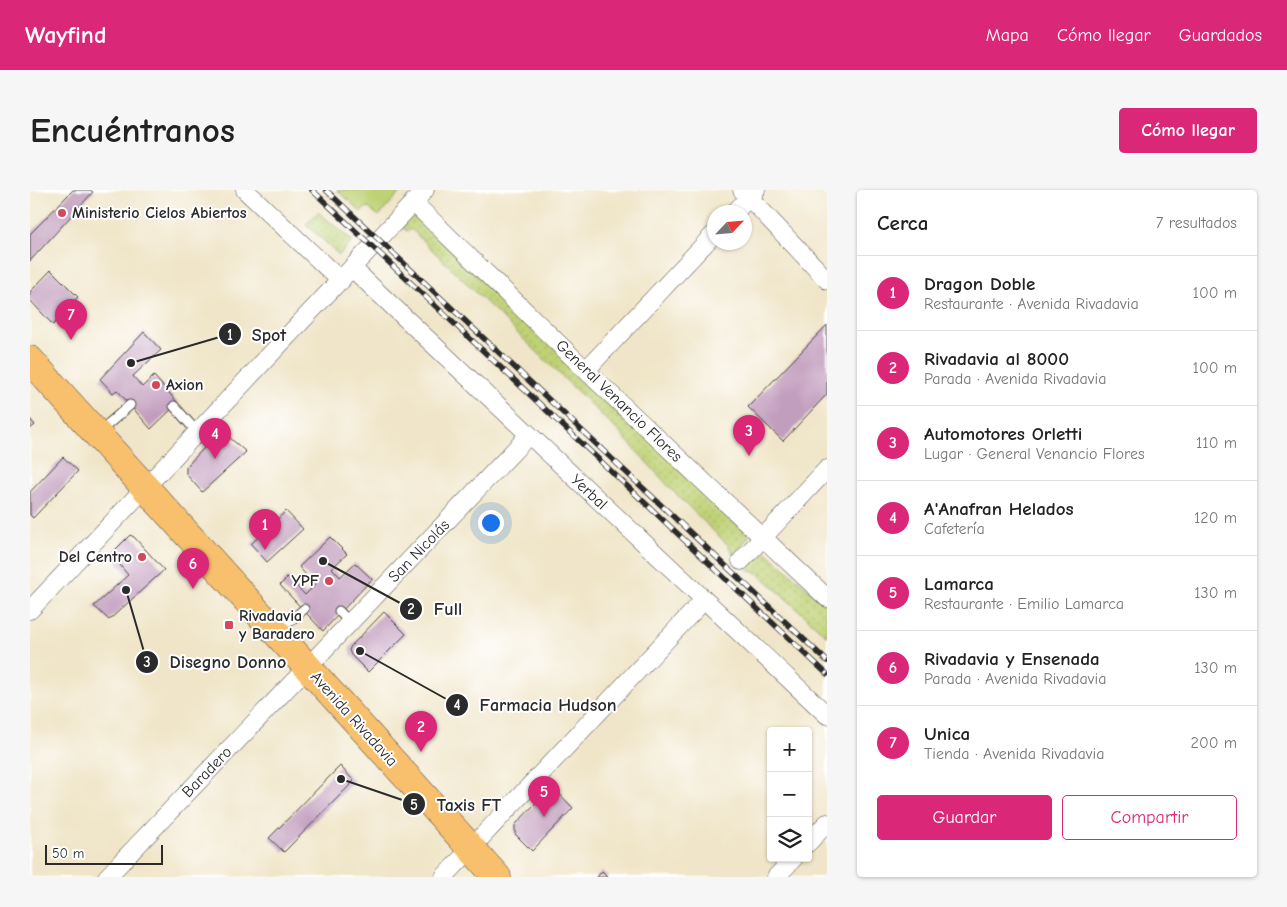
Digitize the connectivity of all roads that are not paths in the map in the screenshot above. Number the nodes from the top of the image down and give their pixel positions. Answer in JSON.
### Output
{"nodes":[{"id":1,"x":244,"y":190,"type":"edge"},
{"id":2,"x":749,"y":192,"type":"edge"},
{"id":3,"x":419,"y":196,"type":"edge"},
{"id":4,"x":740,"y":205,"type":"edge"},
{"id":5,"x":707,"y":241,"type":"edge"},
{"id":6,"x":346,"y":274,"type":"junction"},
{"id":7,"x":827,"y":280,"type":"edge"},
{"id":8,"x":30,"y":360,"type":"edge"},
{"id":9,"x":586,"y":370,"type":"junction"},
{"id":10,"x":130,"y":405,"type":"dead end"},
{"id":11,"x":174,"y":406,"type":"dead end"},
{"id":12,"x":197,"y":432,"type":"junction"},
{"id":13,"x":96,"y":434,"type":"junction"},
{"id":14,"x":529,"y":435,"type":"junction"},
{"id":15,"x":827,"y":469,"type":"edge"},
{"id":16,"x":144,"y":487,"type":"junction"},
{"id":17,"x":763,"y":538,"type":"junction"},
{"id":18,"x":741,"y":561,"type":"dead end"},
{"id":19,"x":827,"y":598,"type":"edge"},
{"id":20,"x":704,"y":601,"type":"junction"},
{"id":21,"x":304,"y":609,"type":"dead end"},
{"id":22,"x":30,"y":610,"type":"edge"},
{"id":23,"x":277,"y":634,"type":"junction"},
{"id":24,"x":308,"y":667,"type":"junction"},
{"id":25,"x":827,"y":715,"type":"edge"},
{"id":26,"x":827,"y":823,"type":"edge"},
{"id":27,"x":812,"y":839,"type":"edge"},
{"id":28,"x":471,"y":849,"type":"junction"},
{"id":29,"x":790,"y":862,"type":"edge"},
{"id":30,"x":107,"y":877,"type":"edge"},
{"id":31,"x":444,"y":877,"type":"edge"},
{"id":32,"x":497,"y":877,"type":"edge"},
{"id":33,"x":776,"y":877,"type":"edge"}],
"edges":[{"from":1,"to":6,"type":"street","name":"Yerbal"},
{"from":2,"to":4,"type":"street"},
{"from":2,"to":7,"type":"street"},
{"from":3,"to":6,"type":"street"},
{"from":3,"to":9,"type":"street","name":"General Venancio Flores"},
{"from":5,"to":9,"type":"street"},
{"from":6,"to":12,"type":"street"},
{"from":6,"to":14,"type":"street","name":"Yerbal"},
{"from":8,"to":13,"type":"main road","name":"Avenida Rivadavia"},
{"from":9,"to":17,"type":"street","name":"General Venancio Flores"},
{"from":10,"to":13,"type":"lane"},
{"from":11,"to":12,"type":"lane"},
{"from":12,"to":16,"type":"street"},
{"from":13,"to":16,"type":"main road","name":"Avenida Rivadavia"},
{"from":14,"to":20,"type":"street","name":"Yerbal"},
{"from":14,"to":24,"type":"street","name":"San Nicolás"},
{"from":15,"to":17,"type":"street"},
{"from":16,"to":22,"type":"street"},
{"from":16,"to":23,"type":"main road","name":"Avenida Rivadavia"},
{"from":17,"to":18,"type":"street"},
{"from":17,"to":19,"type":"street","name":"General Venancio Flores"},
{"from":20,"to":25,"type":"street","name":"Yerbal"},
{"from":20,"to":28,"type":"street"},
{"from":21,"to":23,"type":"lane"},
{"from":23,"to":24,"type":"main road","name":"Avenida Rivadavia"},
{"from":24,"to":28,"type":"main road","name":"Avenida Rivadavia"},
{"from":24,"to":30,"type":"street","name":"Baradero"},
{"from":26,"to":27,"type":"street"},
{"from":28,"to":31,"type":"street"},
{"from":28,"to":32,"type":"main road","name":"Avenida Rivadavia"},
{"from":29,"to":33,"type":"street"}]}
